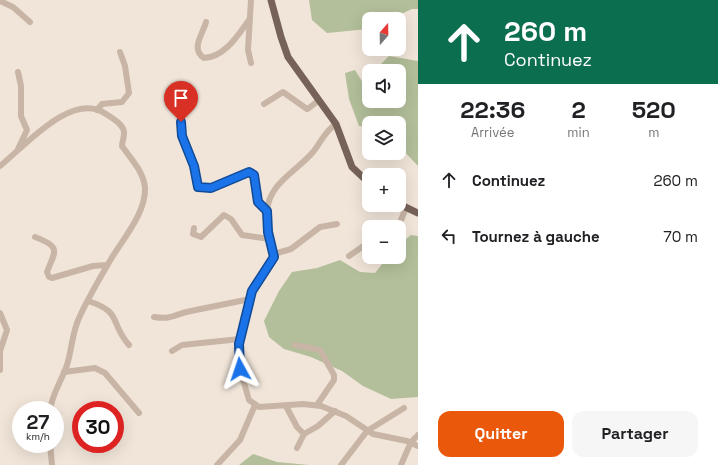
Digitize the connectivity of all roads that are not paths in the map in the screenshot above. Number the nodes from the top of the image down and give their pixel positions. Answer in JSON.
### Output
{"nodes":[{"id":1,"x":251,"y":0,"type":"edge"},
{"id":2,"x":271,"y":0,"type":"edge"},
{"id":3,"x":0,"y":1,"type":"edge"},
{"id":4,"x":249,"y":20,"type":"junction"},
{"id":5,"x":30,"y":22,"type":"dead end"},
{"id":6,"x":206,"y":22,"type":"dead end"},
{"id":7,"x":120,"y":52,"type":"dead end"},
{"id":8,"x":251,"y":63,"type":"dead end"},
{"id":9,"x":18,"y":72,"type":"dead end"},
{"id":10,"x":319,"y":100,"type":"junction"},
{"id":11,"x":264,"y":104,"type":"dead end"},
{"id":12,"x":97,"y":110,"type":"junction"},
{"id":13,"x":181,"y":122,"type":"dead end"},
{"id":14,"x":336,"y":124,"type":"junction"},
{"id":15,"x":17,"y":150,"type":"junction"},
{"id":16,"x":0,"y":166,"type":"edge"},
{"id":17,"x":362,"y":177,"type":"edge"},
{"id":18,"x":406,"y":208,"type":"edge"},
{"id":19,"x":267,"y":211,"type":"junction"},
{"id":20,"x":418,"y":213,"type":"edge"},
{"id":21,"x":337,"y":224,"type":"dead end"},
{"id":22,"x":194,"y":228,"type":"dead end"},
{"id":23,"x":34,"y":238,"type":"dead end"},
{"id":24,"x":270,"y":239,"type":"junction"},
{"id":25,"x":362,"y":247,"type":"edge"},
{"id":26,"x":274,"y":254,"type":"junction"},
{"id":27,"x":349,"y":256,"type":"dead end"},
{"id":28,"x":107,"y":265,"type":"junction"},
{"id":29,"x":250,"y":299,"type":"junction"},
{"id":30,"x":88,"y":301,"type":"junction"},
{"id":31,"x":0,"y":313,"type":"edge"},
{"id":32,"x":154,"y":317,"type":"dead end"},
{"id":33,"x":240,"y":339,"type":"junction"},
{"id":34,"x":129,"y":345,"type":"dead end"},
{"id":35,"x":295,"y":345,"type":"dead end"},
{"id":36,"x":172,"y":351,"type":"dead end"},
{"id":37,"x":0,"y":370,"type":"edge"},
{"id":38,"x":64,"y":372,"type":"junction"},
{"id":39,"x":51,"y":401,"type":"edge"},
{"id":40,"x":255,"y":405,"type":"junction"},
{"id":41,"x":316,"y":405,"type":"junction"},
{"id":42,"x":286,"y":406,"type":"junction"},
{"id":43,"x":404,"y":408,"type":"dead end"},
{"id":44,"x":335,"y":411,"type":"junction"},
{"id":45,"x":139,"y":413,"type":"dead end"},
{"id":46,"x":367,"y":431,"type":"junction"},
{"id":47,"x":304,"y":434,"type":"junction"},
{"id":48,"x":418,"y":435,"type":"edge"},
{"id":49,"x":411,"y":442,"type":"junction"},
{"id":50,"x":418,"y":446,"type":"edge"},
{"id":51,"x":297,"y":448,"type":"dead end"},
{"id":52,"x":51,"y":453,"type":"edge"},
{"id":53,"x":52,"y":465,"type":"edge"},
{"id":54,"x":217,"y":465,"type":"edge"},
{"id":55,"x":341,"y":465,"type":"edge"},
{"id":56,"x":401,"y":465,"type":"edge"}],
"edges":[{"from":1,"to":4,"type":"street"},
{"from":2,"to":10,"type":"main road"},
{"from":3,"to":5,"type":"street"},
{"from":4,"to":6,"type":"street"},
{"from":4,"to":8,"type":"street"},
{"from":7,"to":12,"type":"street"},
{"from":9,"to":15,"type":"street"},
{"from":10,"to":11,"type":"street"},
{"from":10,"to":14,"type":"main road"},
{"from":12,"to":15,"type":"street"},
{"from":12,"to":28,"type":"street"},
{"from":13,"to":19,"type":"street"},
{"from":14,"to":17,"type":"main road"},
{"from":14,"to":19,"type":"street"},
{"from":15,"to":16,"type":"street"},
{"from":18,"to":20,"type":"main road"},
{"from":19,"to":24,"type":"street"},
{"from":21,"to":26,"type":"street"},
{"from":22,"to":24,"type":"street"},
{"from":23,"to":28,"type":"street"},
{"from":24,"to":26,"type":"street"},
{"from":25,"to":27,"type":"street"},
{"from":26,"to":29,"type":"street"},
{"from":28,"to":30,"type":"street"},
{"from":29,"to":32,"type":"street"},
{"from":29,"to":33,"type":"street"},
{"from":30,"to":34,"type":"street"},
{"from":30,"to":38,"type":"street"},
{"from":31,"to":37,"type":"street"},
{"from":33,"to":36,"type":"street"},
{"from":33,"to":40,"type":"street"},
{"from":35,"to":41,"type":"street"},
{"from":38,"to":39,"type":"street"},
{"from":38,"to":45,"type":"street"},
{"from":40,"to":42,"type":"street"},
{"from":40,"to":54,"type":"street"},
{"from":41,"to":42,"type":"street"},
{"from":41,"to":44,"type":"street"},
{"from":42,"to":47,"type":"street"},
{"from":43,"to":46,"type":"street"},
{"from":44,"to":46,"type":"street"},
{"from":44,"to":47,"type":"street"},
{"from":46,"to":49,"type":"street"},
{"from":46,"to":55,"type":"street"},
{"from":47,"to":51,"type":"street"},
{"from":48,"to":49,"type":"street"},
{"from":49,"to":50,"type":"street"},
{"from":49,"to":56,"type":"street"},
{"from":52,"to":53,"type":"street"}]}
